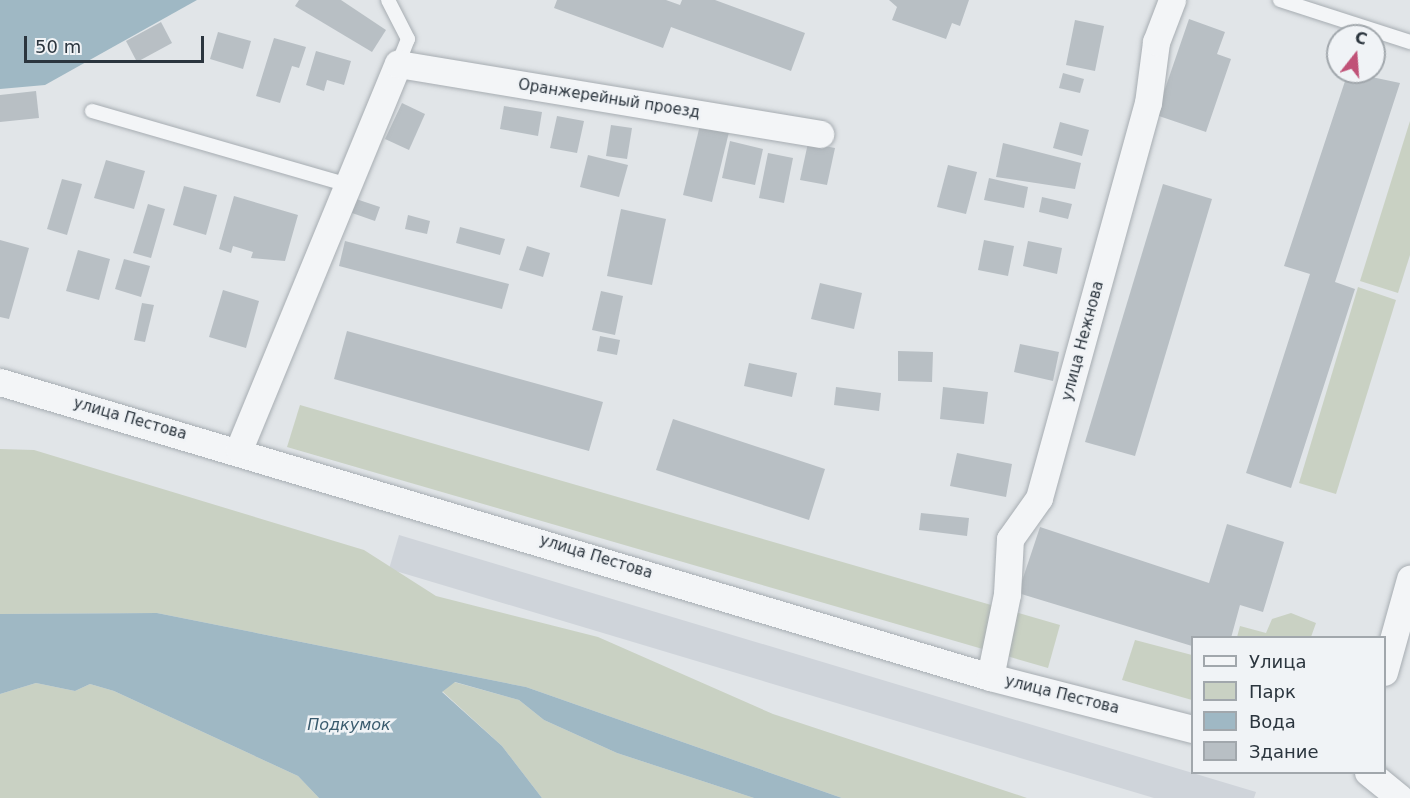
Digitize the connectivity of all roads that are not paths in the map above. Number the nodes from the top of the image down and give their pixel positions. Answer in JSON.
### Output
{"nodes":[{"id":1,"x":388,"y":0,"type":"edge"},
{"id":2,"x":1172,"y":0,"type":"edge"},
{"id":3,"x":1280,"y":0,"type":"edge"},
{"id":4,"x":1410,"y":42,"type":"edge"},
{"id":5,"x":398,"y":64,"type":"junction"},
{"id":6,"x":92,"y":111,"type":"dead end"},
{"id":7,"x":820,"y":134,"type":"dead end"},
{"id":8,"x":348,"y":185,"type":"junction"},
{"id":9,"x":0,"y":382,"type":"edge"},
{"id":10,"x":239,"y":449,"type":"junction"},
{"id":11,"x":1408,"y":592,"type":"edge"},
{"id":12,"x":1386,"y":665,"type":"edge"},
{"id":13,"x":990,"y":677,"type":"junction"},
{"id":14,"x":1191,"y":729,"type":"edge"},
{"id":15,"x":1370,"y":774,"type":"edge"},
{"id":16,"x":1400,"y":798,"type":"edge"}],
"edges":[{"from":1,"to":5,"type":"lane"},
{"from":2,"to":13,"type":"street","name":"улица Нежнова"},
{"from":3,"to":4,"type":"lane"},
{"from":5,"to":7,"type":"street","name":"Оранжерейный проезд"},
{"from":5,"to":8,"type":"street"},
{"from":6,"to":8,"type":"lane"},
{"from":8,"to":10,"type":"street"},
{"from":9,"to":10,"type":"street","name":"улица Пестова"},
{"from":10,"to":13,"type":"street","name":"улица Пестова"},
{"from":11,"to":12,"type":"street"},
{"from":13,"to":14,"type":"street","name":"улица Пестова"},
{"from":15,"to":16,"type":"street"}]}
